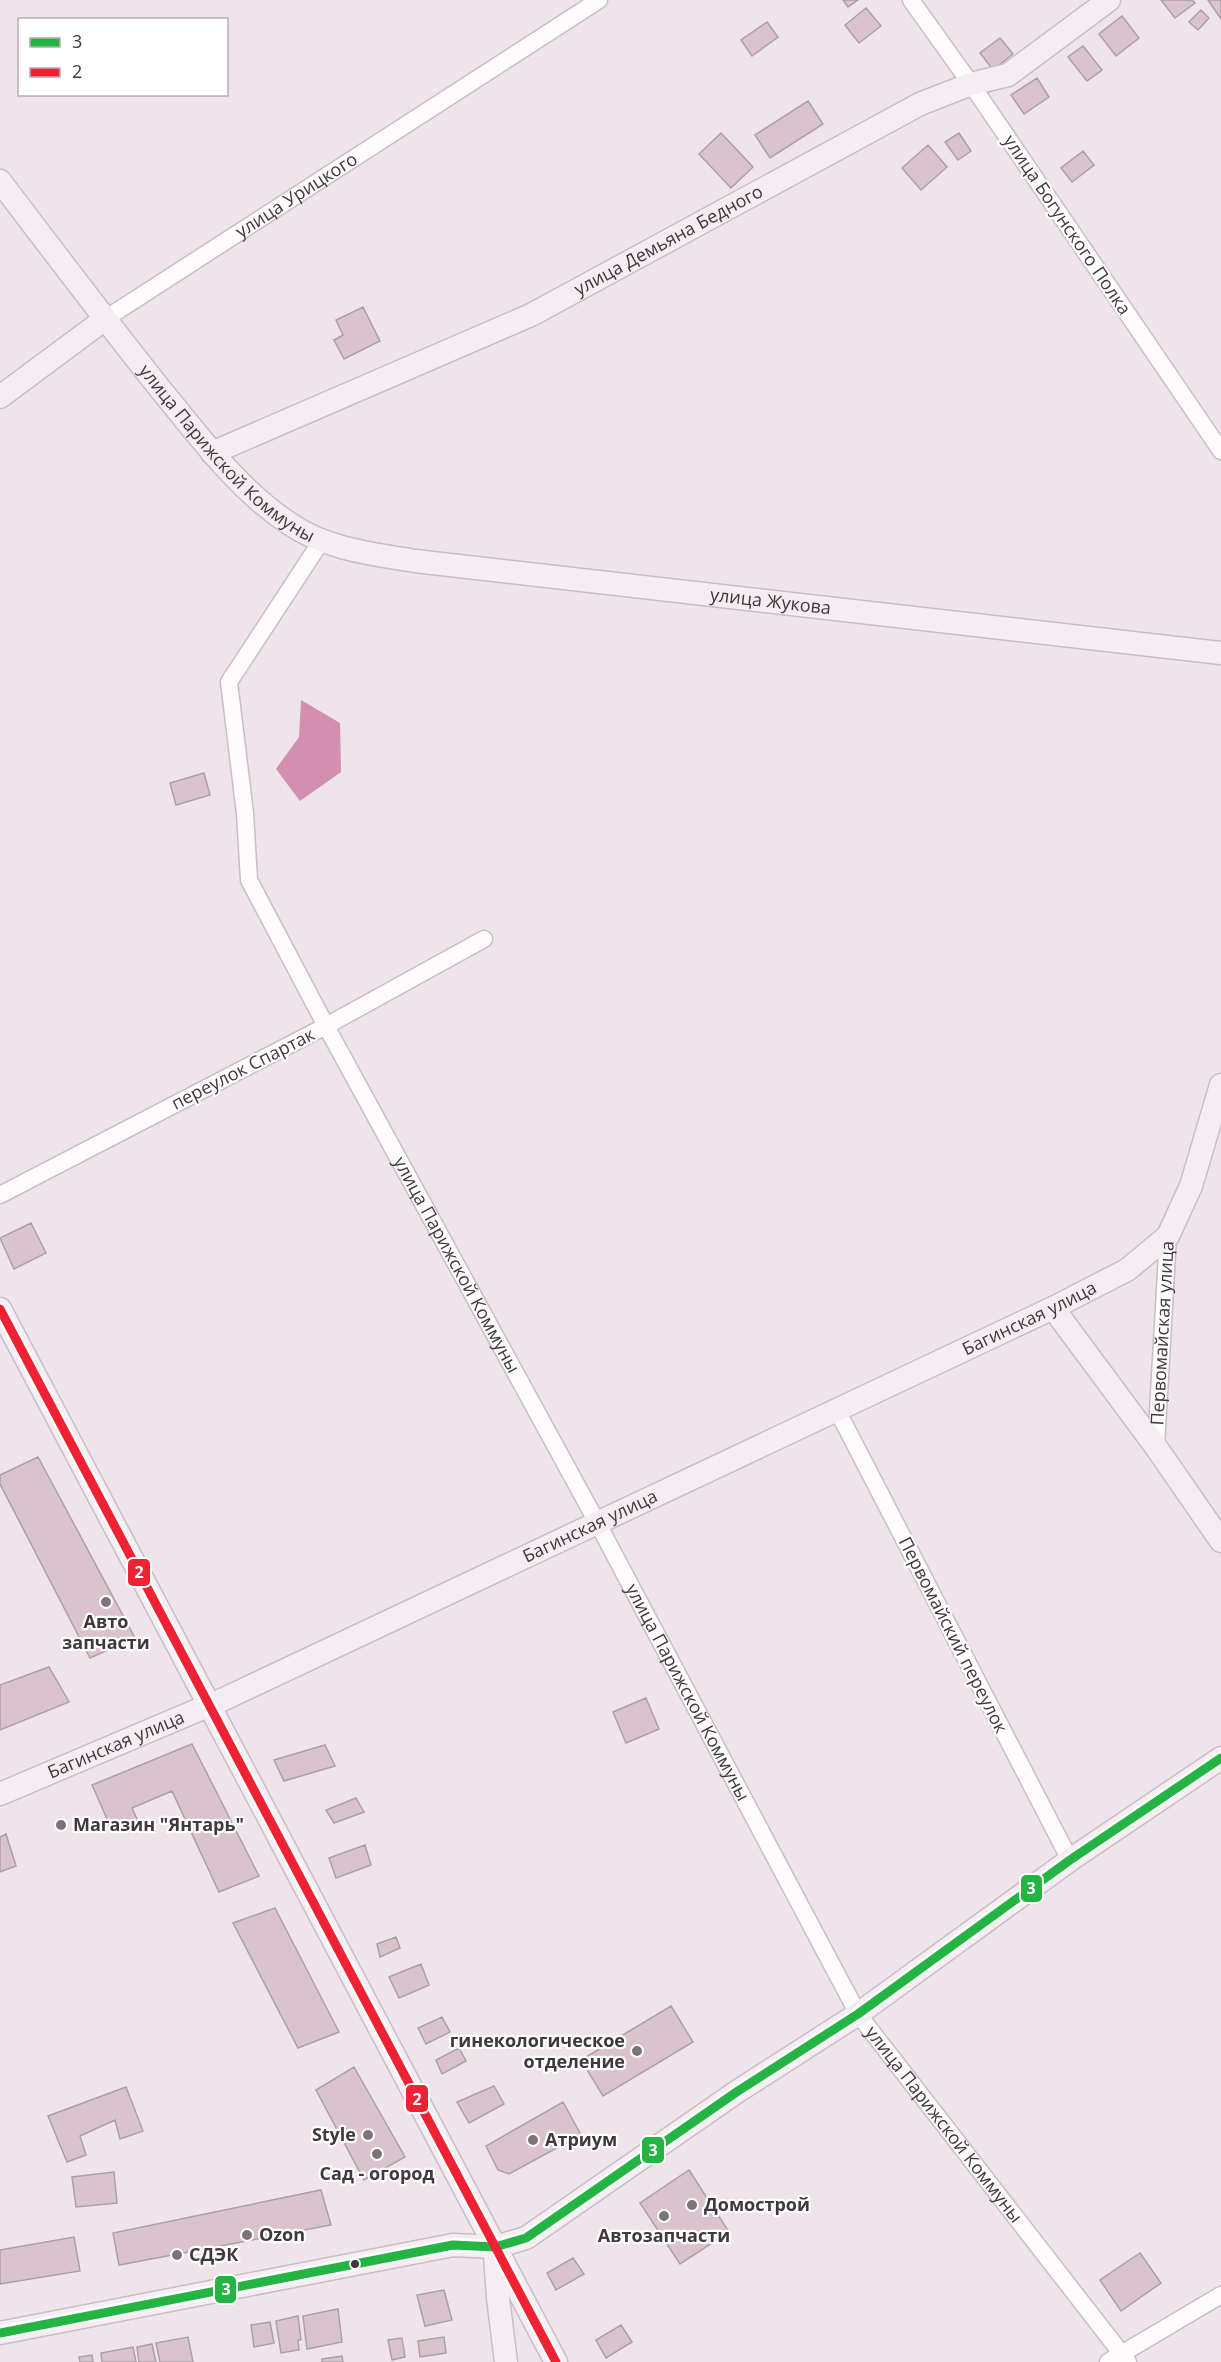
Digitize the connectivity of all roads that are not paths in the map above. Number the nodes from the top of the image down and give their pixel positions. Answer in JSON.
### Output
{"nodes":[{"id":1,"x":599,"y":0,"type":"edge"},
{"id":2,"x":911,"y":0,"type":"edge"},
{"id":3,"x":1109,"y":0,"type":"edge"},
{"id":4,"x":971,"y":84,"type":"junction"},
{"id":5,"x":0,"y":182,"type":"edge"},
{"id":6,"x":105,"y":319,"type":"junction"},
{"id":7,"x":0,"y":397,"type":"edge"},
{"id":8,"x":1221,"y":452,"type":"edge"},
{"id":9,"x":212,"y":453,"type":"junction"},
{"id":10,"x":322,"y":540,"type":"junction"},
{"id":11,"x":1221,"y":653,"type":"edge"},
{"id":12,"x":484,"y":939,"type":"dead end"},
{"id":13,"x":326,"y":1026,"type":"junction"},
{"id":14,"x":1221,"y":1085,"type":"edge"},
{"id":15,"x":0,"y":1195,"type":"edge"},
{"id":16,"x":1168,"y":1236,"type":"junction"},
{"id":17,"x":1053,"y":1308,"type":"junction"},
{"id":18,"x":0,"y":1309,"type":"edge"},
{"id":19,"x":837,"y":1410,"type":"junction"},
{"id":20,"x":1156,"y":1447,"type":"junction"},
{"id":21,"x":598,"y":1524,"type":"junction"},
{"id":22,"x":1221,"y":1541,"type":"edge"},
{"id":23,"x":209,"y":1705,"type":"junction"},
{"id":24,"x":1221,"y":1758,"type":"edge"},
{"id":25,"x":0,"y":1794,"type":"edge"},
{"id":26,"x":1070,"y":1860,"type":"junction"},
{"id":27,"x":858,"y":2014,"type":"junction"},
{"id":28,"x":495,"y":2247,"type":"junction"},
{"id":29,"x":1221,"y":2295,"type":"edge"},
{"id":30,"x":0,"y":2333,"type":"edge"},
{"id":31,"x":1119,"y":2359,"type":"edge"},
{"id":32,"x":506,"y":2362,"type":"edge"},
{"id":33,"x":556,"y":2362,"type":"edge"}],
"edges":[{"from":1,"to":6,"type":"street","name":"улица Урицкого"},
{"from":2,"to":4,"type":"street","name":"улица Богунского Полка"},
{"from":3,"to":4,"type":"main road","name":"улица Демьяна Бедного"},
{"from":4,"to":8,"type":"street","name":"улица Богунского Полка"},
{"from":4,"to":9,"type":"main road","name":"улица Демьяна Бедного"},
{"from":5,"to":6,"type":"main road","name":"улица Парижской Коммуны"},
{"from":6,"to":7,"type":"main road","name":"улица Урицкого"},
{"from":6,"to":9,"type":"main road","name":"улица Парижской Коммуны"},
{"from":9,"to":10,"type":"main road","name":"улица Парижской Коммуны"},
{"from":10,"to":11,"type":"main road","name":"улица Жукова"},
{"from":10,"to":13,"type":"street","name":"улица Парижской Коммуны"},
{"from":12,"to":13,"type":"street","name":"переулок Спартак"},
{"from":13,"to":15,"type":"street","name":"переулок Спартак"},
{"from":13,"to":21,"type":"street","name":"улица Парижской Коммуны"},
{"from":14,"to":16,"type":"main road","name":"Первомайская улица"},
{"from":16,"to":17,"type":"main road","name":"Багинская улица"},
{"from":16,"to":20,"type":"street","name":"Первомайская улица"},
{"from":17,"to":19,"type":"main road","name":"Багинская улица"},
{"from":17,"to":20,"type":"main road","name":"Первомайская улица"},
{"from":18,"to":23,"type":"main road"},
{"from":19,"to":21,"type":"main road","name":"Багинская улица"},
{"from":19,"to":26,"type":"street","name":"Первомайский переулок"},
{"from":20,"to":22,"type":"main road","name":"Первомайская улица"},
{"from":21,"to":23,"type":"main road","name":"Багинская улица"},
{"from":21,"to":27,"type":"street","name":"улица Парижской Коммуны"},
{"from":23,"to":25,"type":"main road","name":"Багинская улица"},
{"from":23,"to":28,"type":"main road"},
{"from":24,"to":26,"type":"main road"},
{"from":26,"to":27,"type":"main road"},
{"from":27,"to":28,"type":"main road"},
{"from":27,"to":31,"type":"street","name":"улица Парижской Коммуны"},
{"from":28,"to":30,"type":"main road"},
{"from":28,"to":32,"type":"main road"},
{"from":28,"to":33,"type":"main road"},
{"from":29,"to":31,"type":"street"}]}
